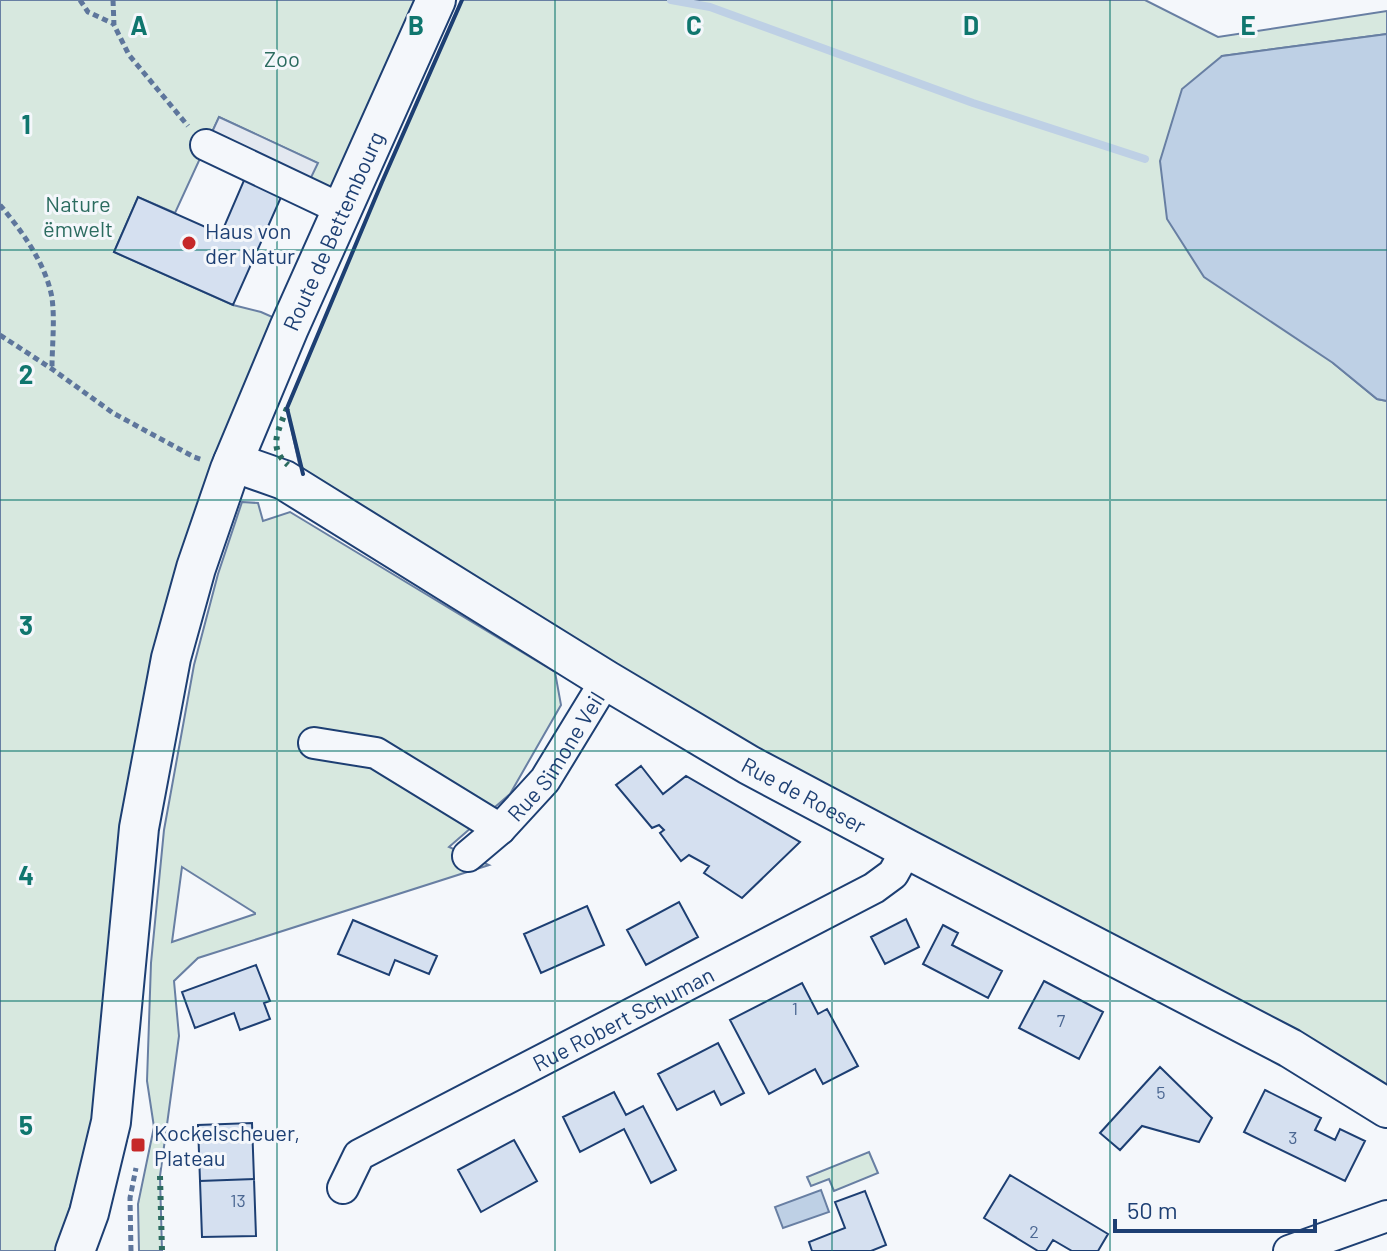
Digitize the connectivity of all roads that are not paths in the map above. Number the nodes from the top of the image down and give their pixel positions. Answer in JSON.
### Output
{"nodes":[{"id":1,"x":436,"y":0,"type":"edge"},
{"id":2,"x":206,"y":145,"type":"road end"},
{"id":3,"x":343,"y":210,"type":"junction"},
{"id":4,"x":232,"y":466,"type":"junction"},
{"id":5,"x":606,"y":680,"type":"junction"},
{"id":6,"x":314,"y":743,"type":"dead end"},
{"id":7,"x":500,"y":829,"type":"junction"},
{"id":8,"x":907,"y":849,"type":"junction"},
{"id":9,"x":468,"y":856,"type":"dead end"},
{"id":10,"x":1387,"y":1108,"type":"edge"},
{"id":11,"x":343,"y":1188,"type":"dead end"},
{"id":12,"x":1387,"y":1216,"type":"edge"},
{"id":13,"x":75,"y":1251,"type":"edge"},
{"id":14,"x":1289,"y":1251,"type":"edge"}],
"edges":[{"from":1,"to":3,"type":"main road","name":"Route de Bettembourg"},
{"from":2,"to":3,"type":"street"},
{"from":3,"to":4,"type":"main road","name":"Route de Bettembourg"},
{"from":4,"to":5,"type":"main road","name":"Rue de Roeser"},
{"from":4,"to":13,"type":"main road","name":"Route de Bettembourg"},
{"from":5,"to":7,"type":"street","name":"Rue Simone Veil"},
{"from":5,"to":8,"type":"main road","name":"Rue de Roeser"},
{"from":6,"to":7,"type":"street","name":"Rue Simone Veil"},
{"from":7,"to":9,"type":"street","name":"Rue Simone Veil"},
{"from":8,"to":10,"type":"main road","name":"Rue de Roeser"},
{"from":8,"to":11,"type":"street","name":"Rue Robert Schuman"},
{"from":12,"to":14,"type":"street"}]}
